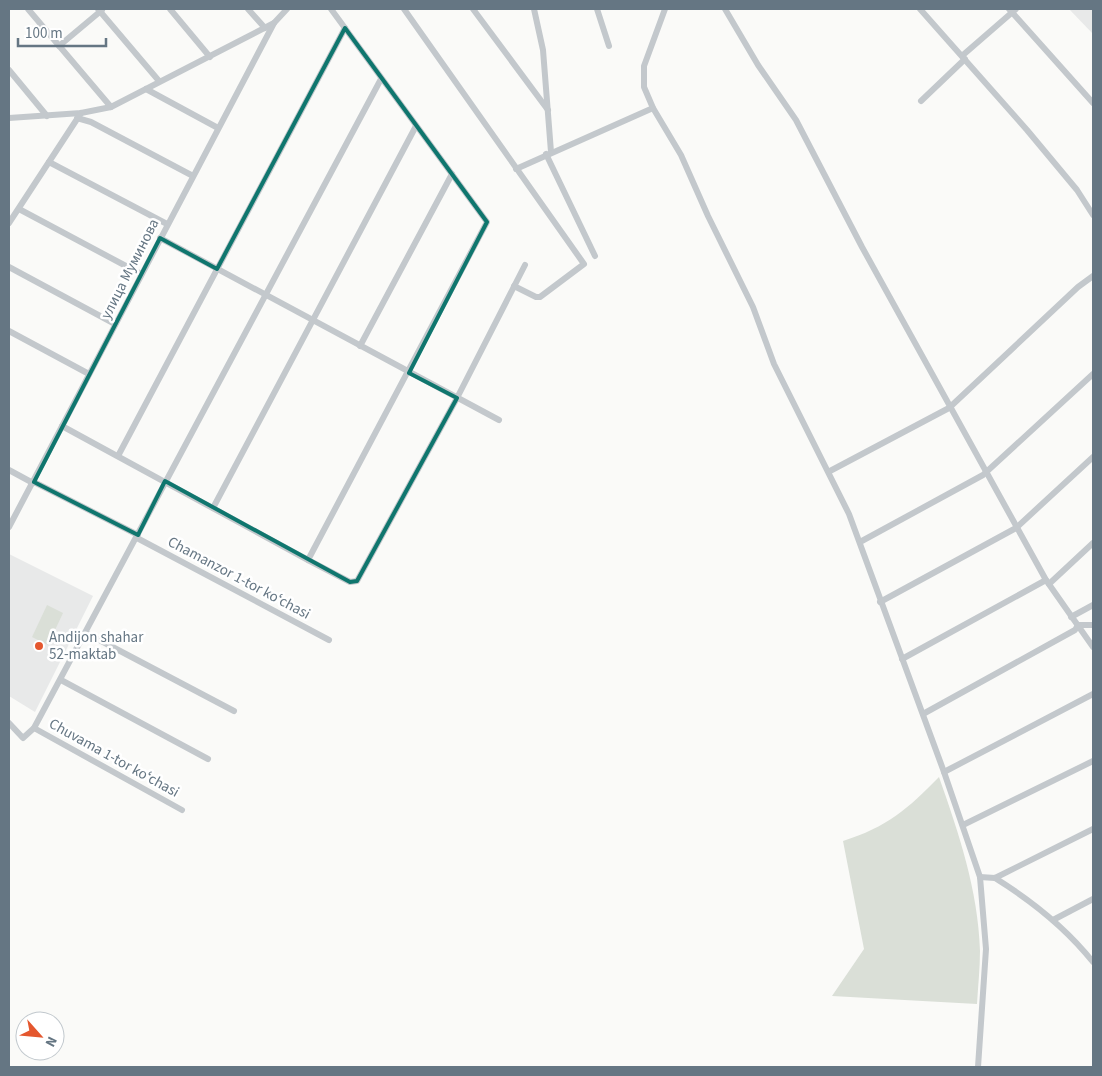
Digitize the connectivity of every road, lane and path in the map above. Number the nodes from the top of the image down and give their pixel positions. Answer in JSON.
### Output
{"nodes":[{"id":1,"x":28,"y":9,"type":"edge"},
{"id":2,"x":170,"y":9,"type":"edge"},
{"id":3,"x":248,"y":9,"type":"edge"},
{"id":4,"x":287,"y":9,"type":"edge"},
{"id":5,"x":331,"y":9,"type":"edge"},
{"id":6,"x":404,"y":9,"type":"edge"},
{"id":7,"x":472,"y":9,"type":"edge"},
{"id":8,"x":534,"y":9,"type":"edge"},
{"id":9,"x":597,"y":9,"type":"edge"},
{"id":10,"x":664,"y":9,"type":"edge"},
{"id":11,"x":725,"y":9,"type":"edge"},
{"id":12,"x":920,"y":9,"type":"edge"},
{"id":13,"x":101,"y":10,"type":"edge"},
{"id":14,"x":1012,"y":10,"type":"edge"},
{"id":15,"x":274,"y":22,"type":"junction"},
{"id":16,"x":265,"y":28,"type":"junction"},
{"id":17,"x":345,"y":28,"type":"junction"},
{"id":18,"x":58,"y":46,"type":"junction"},
{"id":19,"x":609,"y":46,"type":"dead end"},
{"id":20,"x":210,"y":56,"type":"junction"},
{"id":21,"x":964,"y":57,"type":"junction"},
{"id":22,"x":9,"y":70,"type":"edge"},
{"id":23,"x":382,"y":79,"type":"junction"},
{"id":24,"x":160,"y":81,"type":"junction"},
{"id":25,"x":146,"y":89,"type":"junction"},
{"id":26,"x":921,"y":101,"type":"dead end"},
{"id":27,"x":1093,"y":103,"type":"edge"},
{"id":28,"x":111,"y":107,"type":"junction"},
{"id":29,"x":653,"y":108,"type":"junction"},
{"id":30,"x":548,"y":110,"type":"junction"},
{"id":31,"x":48,"y":116,"type":"junction"},
{"id":32,"x":79,"y":116,"type":"junction"},
{"id":33,"x":9,"y":118,"type":"edge"},
{"id":34,"x":416,"y":126,"type":"junction"},
{"id":35,"x":218,"y":128,"type":"junction"},
{"id":36,"x":549,"y":153,"type":"junction"},
{"id":37,"x":49,"y":162,"type":"junction"},
{"id":38,"x":516,"y":169,"type":"junction"},
{"id":39,"x":452,"y":174,"type":"junction"},
{"id":40,"x":193,"y":176,"type":"junction"},
{"id":41,"x":18,"y":209,"type":"junction"},
{"id":42,"x":1093,"y":215,"type":"edge"},
{"id":43,"x":9,"y":223,"type":"edge"},
{"id":44,"x":167,"y":224,"type":"junction"},
{"id":45,"x":160,"y":238,"type":"junction"},
{"id":46,"x":595,"y":256,"type":"dead end"},
{"id":47,"x":525,"y":265,"type":"dead end"},
{"id":48,"x":9,"y":267,"type":"edge"},
{"id":49,"x":217,"y":269,"type":"junction"},
{"id":50,"x":141,"y":274,"type":"junction"},
{"id":51,"x":1093,"y":276,"type":"edge"},
{"id":52,"x":514,"y":286,"type":"junction"},
{"id":53,"x":265,"y":295,"type":"junction"},
{"id":54,"x":312,"y":320,"type":"junction"},
{"id":55,"x":115,"y":324,"type":"junction"},
{"id":56,"x":9,"y":332,"type":"edge"},
{"id":57,"x":360,"y":346,"type":"junction"},
{"id":58,"x":409,"y":373,"type":"junction"},
{"id":59,"x":88,"y":374,"type":"junction"},
{"id":60,"x":1093,"y":374,"type":"edge"},
{"id":61,"x":457,"y":398,"type":"junction"},
{"id":62,"x":950,"y":408,"type":"junction"},
{"id":63,"x":498,"y":420,"type":"dead end"},
{"id":64,"x":62,"y":426,"type":"junction"},
{"id":65,"x":118,"y":456,"type":"junction"},
{"id":66,"x":1093,"y":457,"type":"edge"},
{"id":67,"x":9,"y":470,"type":"edge"},
{"id":68,"x":830,"y":471,"type":"junction"},
{"id":69,"x":985,"y":472,"type":"junction"},
{"id":70,"x":165,"y":482,"type":"junction"},
{"id":71,"x":33,"y":483,"type":"junction"},
{"id":72,"x":213,"y":508,"type":"junction"},
{"id":73,"x":9,"y":527,"type":"edge"},
{"id":74,"x":1016,"y":528,"type":"junction"},
{"id":75,"x":137,"y":536,"type":"junction"},
{"id":76,"x":860,"y":542,"type":"junction"},
{"id":77,"x":1093,"y":543,"type":"edge"},
{"id":78,"x":308,"y":560,"type":"junction"},
{"id":79,"x":1047,"y":582,"type":"junction"},
{"id":80,"x":880,"y":602,"type":"junction"},
{"id":81,"x":1093,"y":605,"type":"edge"},
{"id":82,"x":1071,"y":616,"type":"junction"},
{"id":83,"x":1093,"y":625,"type":"edge"},
{"id":84,"x":1078,"y":626,"type":"junction"},
{"id":85,"x":86,"y":633,"type":"junction"},
{"id":86,"x":329,"y":640,"type":"dead end"},
{"id":87,"x":1093,"y":647,"type":"edge"},
{"id":88,"x":902,"y":659,"type":"junction"},
{"id":89,"x":60,"y":680,"type":"junction"},
{"id":90,"x":1093,"y":694,"type":"edge"},
{"id":91,"x":234,"y":711,"type":"dead end"},
{"id":92,"x":922,"y":714,"type":"junction"},
{"id":93,"x":9,"y":724,"type":"edge"},
{"id":94,"x":34,"y":728,"type":"junction"},
{"id":95,"x":208,"y":759,"type":"dead end"},
{"id":96,"x":1093,"y":761,"type":"edge"},
{"id":97,"x":944,"y":772,"type":"junction"},
{"id":98,"x":182,"y":810,"type":"dead end"},
{"id":99,"x":963,"y":825,"type":"junction"},
{"id":100,"x":1093,"y":829,"type":"edge"},
{"id":101,"x":980,"y":877,"type":"junction"},
{"id":102,"x":995,"y":878,"type":"junction"},
{"id":103,"x":1093,"y":899,"type":"edge"},
{"id":104,"x":1053,"y":920,"type":"junction"},
{"id":105,"x":1093,"y":962,"type":"edge"},
{"id":106,"x":978,"y":1067,"type":"edge"}],
"edges":[{"from":1,"to":18,"type":"street"},
{"from":2,"to":20,"type":"street"},
{"from":3,"to":16,"type":"street"},
{"from":4,"to":15,"type":"street"},
{"from":5,"to":17,"type":"street"},
{"from":6,"to":38,"type":"street"},
{"from":7,"to":30,"type":"street"},
{"from":8,"to":30,"type":"street"},
{"from":9,"to":19,"type":"street"},
{"from":10,"to":29,"type":"street"},
{"from":11,"to":62,"type":"street"},
{"from":12,"to":21,"type":"street"},
{"from":13,"to":18,"type":"street"},
{"from":13,"to":24,"type":"street"},
{"from":14,"to":21,"type":"street"},
{"from":14,"to":27,"type":"street"},
{"from":15,"to":16,"type":"street"},
{"from":15,"to":35,"type":"street","name":"улица Муминова"},
{"from":16,"to":20,"type":"street"},
{"from":17,"to":23,"type":"street"},
{"from":17,"to":49,"type":"street"},
{"from":18,"to":28,"type":"street"},
{"from":20,"to":24,"type":"street"},
{"from":21,"to":26,"type":"street"},
{"from":21,"to":42,"type":"street"},
{"from":22,"to":31,"type":"street"},
{"from":23,"to":34,"type":"street"},
{"from":23,"to":53,"type":"street"},
{"from":24,"to":25,"type":"street"},
{"from":25,"to":28,"type":"street"},
{"from":25,"to":35,"type":"street"},
{"from":28,"to":32,"type":"street"},
{"from":29,"to":36,"type":"street"},
{"from":29,"to":68,"type":"street"},
{"from":30,"to":36,"type":"street"},
{"from":31,"to":32,"type":"street"},
{"from":31,"to":33,"type":"street"},
{"from":32,"to":37,"type":"street"},
{"from":32,"to":40,"type":"street"},
{"from":34,"to":39,"type":"street"},
{"from":34,"to":54,"type":"street"},
{"from":35,"to":40,"type":"street","name":"улица Муминова"},
{"from":36,"to":38,"type":"street"},
{"from":36,"to":46,"type":"street"},
{"from":37,"to":41,"type":"street"},
{"from":37,"to":44,"type":"street"},
{"from":38,"to":52,"type":"street"},
{"from":39,"to":57,"type":"street"},
{"from":39,"to":58,"type":"street"},
{"from":40,"to":44,"type":"street","name":"улица Муминова"},
{"from":41,"to":43,"type":"street"},
{"from":41,"to":50,"type":"street"},
{"from":44,"to":45,"type":"street","name":"улица Муминова"},
{"from":45,"to":49,"type":"street"},
{"from":45,"to":50,"type":"street","name":"улица Муминова"},
{"from":47,"to":52,"type":"street"},
{"from":48,"to":55,"type":"street"},
{"from":49,"to":53,"type":"street"},
{"from":49,"to":65,"type":"street"},
{"from":50,"to":55,"type":"street","name":"улица Муминова"},
{"from":51,"to":62,"type":"street"},
{"from":52,"to":61,"type":"street"},
{"from":53,"to":54,"type":"street"},
{"from":53,"to":70,"type":"street"},
{"from":54,"to":57,"type":"street"},
{"from":54,"to":72,"type":"street"},
{"from":55,"to":59,"type":"street","name":"улица Муминова"},
{"from":56,"to":59,"type":"street"},
{"from":57,"to":58,"type":"street"},
{"from":58,"to":61,"type":"street"},
{"from":58,"to":78,"type":"street"},
{"from":59,"to":64,"type":"street","name":"улица Муминова"},
{"from":60,"to":69,"type":"street"},
{"from":61,"to":63,"type":"street"},
{"from":61,"to":78,"type":"street"},
{"from":62,"to":68,"type":"street"},
{"from":62,"to":69,"type":"street"},
{"from":64,"to":65,"type":"street"},
{"from":64,"to":71,"type":"street","name":"улица Муминова"},
{"from":65,"to":70,"type":"street"},
{"from":66,"to":74,"type":"street"},
{"from":67,"to":71,"type":"street","name":"Chamanzor 1-tor koʻchasi"},
{"from":68,"to":76,"type":"street"},
{"from":69,"to":74,"type":"street"},
{"from":69,"to":76,"type":"street"},
{"from":70,"to":72,"type":"street"},
{"from":70,"to":75,"type":"street"},
{"from":71,"to":73,"type":"street","name":"улица Муминова"},
{"from":71,"to":75,"type":"street","name":"Chamanzor 1-tor koʻchasi"},
{"from":72,"to":78,"type":"street"},
{"from":74,"to":79,"type":"street"},
{"from":74,"to":80,"type":"street"},
{"from":75,"to":85,"type":"street"},
{"from":75,"to":86,"type":"street","name":"Chamanzor 1-tor koʻchasi"},
{"from":76,"to":80,"type":"street"},
{"from":77,"to":79,"type":"street"},
{"from":79,"to":82,"type":"street"},
{"from":79,"to":88,"type":"street"},
{"from":80,"to":88,"type":"street"},
{"from":81,"to":82,"type":"street"},
{"from":82,"to":84,"type":"street"},
{"from":83,"to":84,"type":"street"},
{"from":84,"to":87,"type":"street"},
{"from":84,"to":92,"type":"street"},
{"from":85,"to":89,"type":"street"},
{"from":85,"to":91,"type":"street"},
{"from":88,"to":92,"type":"street"},
{"from":89,"to":94,"type":"street"},
{"from":89,"to":95,"type":"street"},
{"from":90,"to":97,"type":"street"},
{"from":92,"to":97,"type":"street"},
{"from":93,"to":94,"type":"street"},
{"from":94,"to":98,"type":"street","name":"Chuvama 1-tor koʻchasi"},
{"from":96,"to":99,"type":"street"},
{"from":97,"to":99,"type":"street"},
{"from":99,"to":101,"type":"street"},
{"from":100,"to":102,"type":"street"},
{"from":101,"to":102,"type":"street"},
{"from":101,"to":106,"type":"street"},
{"from":102,"to":104,"type":"street"},
{"from":103,"to":104,"type":"street"},
{"from":104,"to":105,"type":"street"}]}
